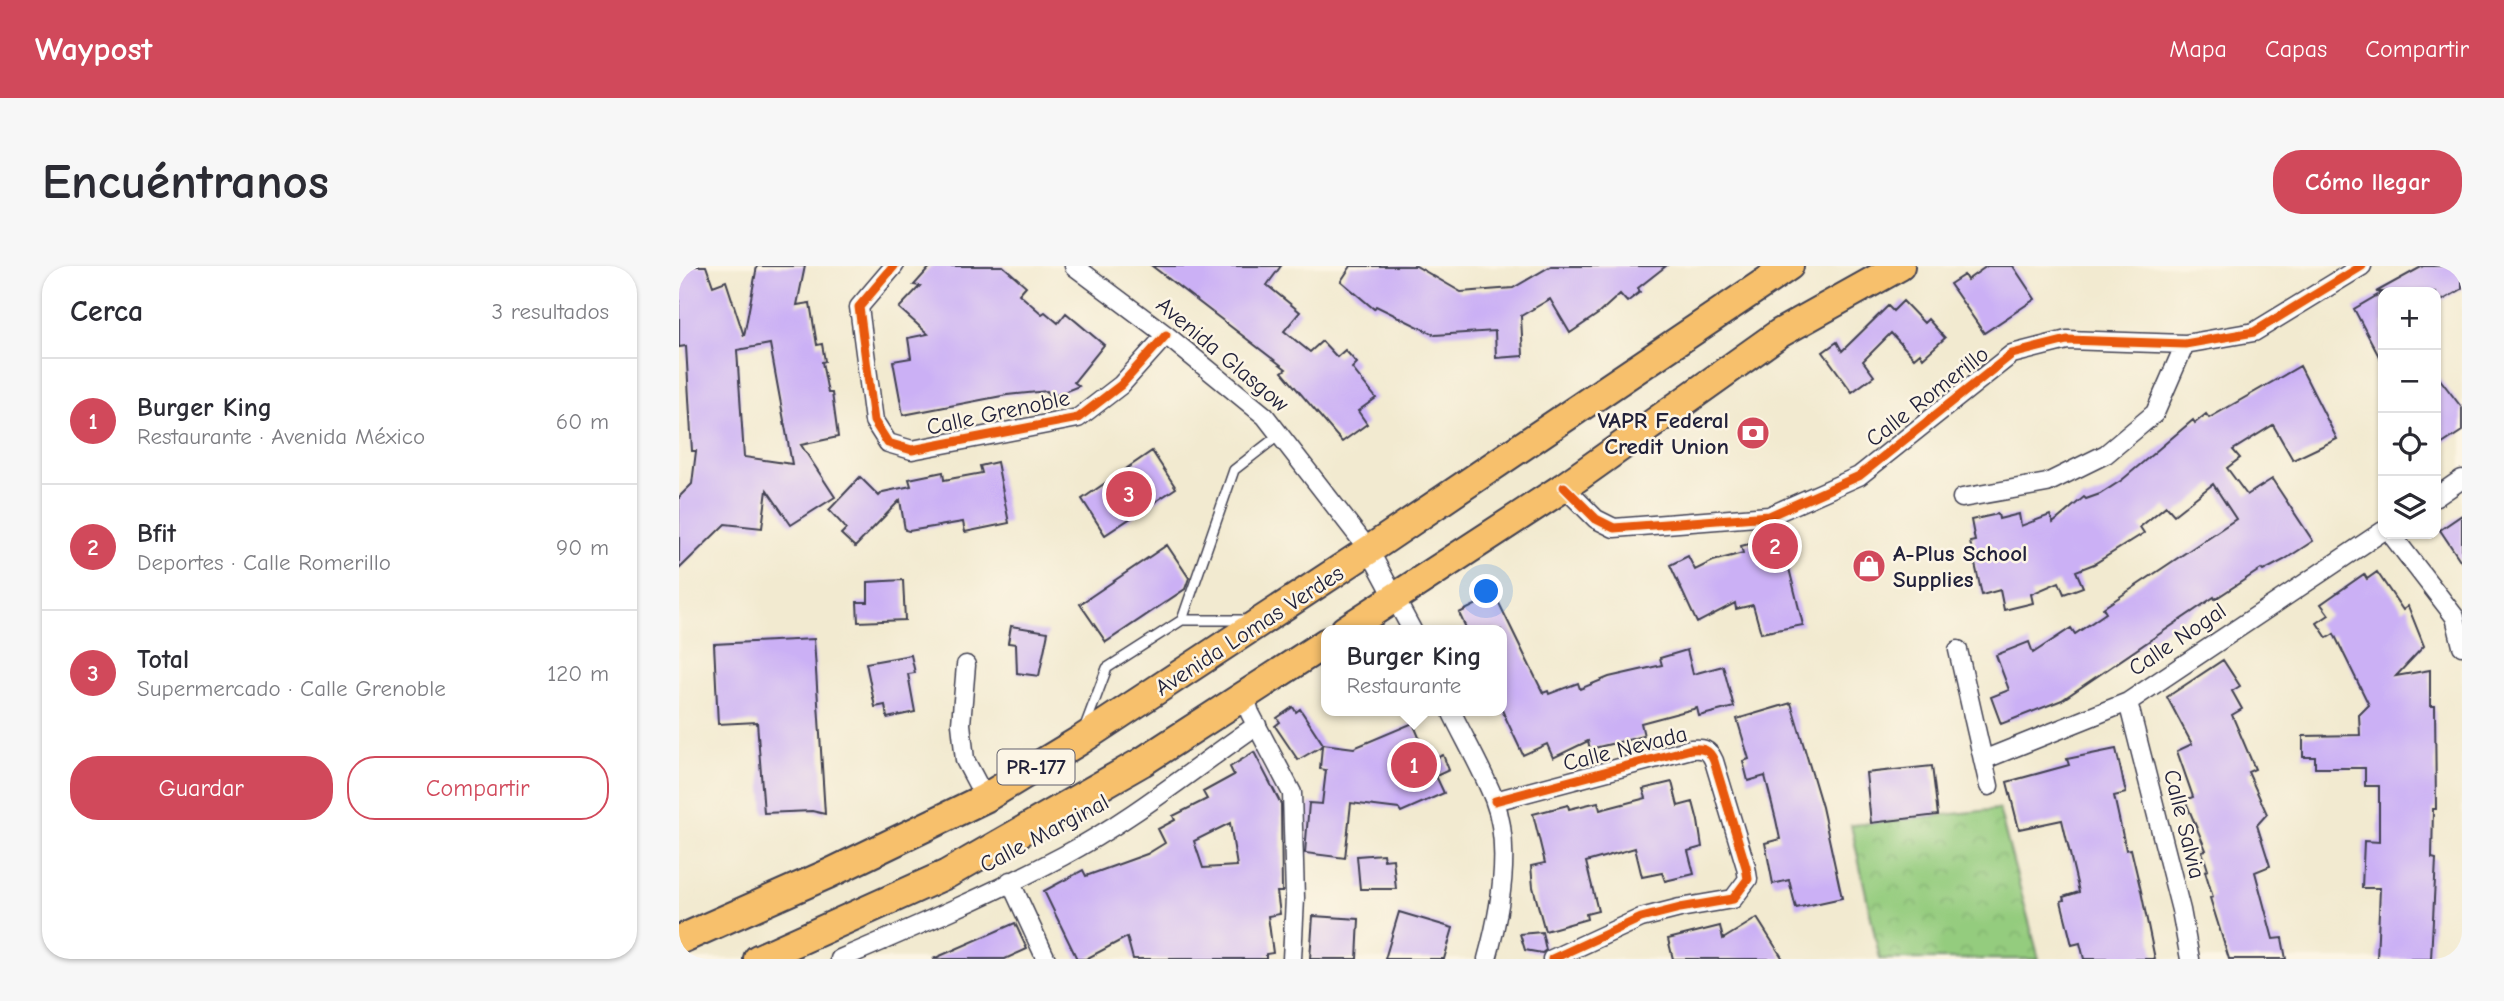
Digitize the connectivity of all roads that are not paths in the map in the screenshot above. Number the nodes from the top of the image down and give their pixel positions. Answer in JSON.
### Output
{"nodes":[{"id":1,"x":894,"y":266,"type":"edge"},
{"id":2,"x":1075,"y":266,"type":"edge"},
{"id":3,"x":1789,"y":266,"type":"edge"},
{"id":4,"x":1900,"y":266,"type":"edge"},
{"id":5,"x":2362,"y":266,"type":"edge"},
{"id":6,"x":1166,"y":335,"type":"junction"},
{"id":7,"x":2185,"y":344,"type":"junction"},
{"id":8,"x":1279,"y":435,"type":"junction"},
{"id":9,"x":2462,"y":479,"type":"edge"},
{"id":10,"x":1564,"y":487,"type":"junction"},
{"id":11,"x":2441,"y":493,"type":"edge"},
{"id":12,"x":1962,"y":498,"type":"dead end"},
{"id":13,"x":2378,"y":534,"type":"edge"},
{"id":14,"x":2395,"y":539,"type":"edge"},
{"id":15,"x":1369,"y":550,"type":"junction"},
{"id":16,"x":1396,"y":597,"type":"junction"},
{"id":17,"x":1182,"y":620,"type":"junction"},
{"id":18,"x":1264,"y":620,"type":"junction"},
{"id":19,"x":1353,"y":625,"type":"edge"},
{"id":20,"x":1410,"y":625,"type":"edge"},
{"id":21,"x":1321,"y":646,"type":"edge"},
{"id":22,"x":2462,"y":646,"type":"edge"},
{"id":23,"x":1958,"y":650,"type":"dead end"},
{"id":24,"x":966,"y":665,"type":"dead end"},
{"id":25,"x":1245,"y":697,"type":"junction"},
{"id":26,"x":2128,"y":702,"type":"junction"},
{"id":27,"x":1453,"y":716,"type":"edge"},
{"id":28,"x":1257,"y":725,"type":"junction"},
{"id":29,"x":1079,"y":741,"type":"junction"},
{"id":30,"x":1983,"y":760,"type":"junction"},
{"id":31,"x":1989,"y":786,"type":"dead end"},
{"id":32,"x":985,"y":798,"type":"junction"},
{"id":33,"x":1495,"y":801,"type":"junction"},
{"id":34,"x":1010,"y":881,"type":"junction"},
{"id":35,"x":679,"y":940,"type":"edge"},
{"id":36,"x":758,"y":959,"type":"edge"},
{"id":37,"x":840,"y":959,"type":"edge"},
{"id":38,"x":1046,"y":959,"type":"edge"},
{"id":39,"x":1292,"y":959,"type":"edge"},
{"id":40,"x":1488,"y":959,"type":"edge"},
{"id":41,"x":1552,"y":959,"type":"edge"},
{"id":42,"x":2190,"y":959,"type":"edge"}],
"edges":[{"from":1,"to":6,"type":"street","name":"Calle Grenoble"},
{"from":2,"to":6,"type":"street","name":"Avenida Glasgow"},
{"from":3,"to":15,"type":"main road","name":"Avenida Lomas Verdes","number":"PR-177"},
{"from":4,"to":10,"type":"main road"},
{"from":5,"to":7,"type":"street","name":"Calle Romerillo"},
{"from":6,"to":8,"type":"street","name":"Avenida Glasgow"},
{"from":7,"to":10,"type":"street","name":"Calle Romerillo"},
{"from":7,"to":12,"type":"street"},
{"from":8,"to":15,"type":"street","name":"Avenida Glasgow"},
{"from":8,"to":17,"type":"lane"},
{"from":9,"to":11,"type":"street"},
{"from":10,"to":16,"type":"main road"},
{"from":13,"to":26,"type":"street","name":"Calle Nogal"},
{"from":14,"to":22,"type":"street"},
{"from":15,"to":16,"type":"street","name":"Avenida Glasgow"},
{"from":15,"to":18,"type":"main road","name":"Avenida Lomas Verdes","number":"PR-177"},
{"from":16,"to":19,"type":"main road"},
{"from":16,"to":20,"type":"street","name":"Avenida Glasgow"},
{"from":17,"to":18,"type":"lane"},
{"from":17,"to":29,"type":"lane"},
{"from":18,"to":29,"type":"main road","name":"Avenida Lomas Verdes","number":"PR-177"},
{"from":21,"to":25,"type":"main road","number":"PR-177"},
{"from":23,"to":30,"type":"street"},
{"from":24,"to":32,"type":"street"},
{"from":25,"to":28,"type":"street"},
{"from":25,"to":36,"type":"main road","number":"PR-177"},
{"from":26,"to":30,"type":"street","name":"Calle Nogal"},
{"from":26,"to":42,"type":"street","name":"Calle Salvia"},
{"from":27,"to":33,"type":"street"},
{"from":28,"to":34,"type":"street","name":"Calle Marginal"},
{"from":28,"to":39,"type":"street"},
{"from":29,"to":32,"type":"main road","name":"Avenida Lomas Verdes","number":"PR-177"},
{"from":30,"to":31,"type":"street"},
{"from":32,"to":35,"type":"main road","name":"Avenida Lomas Verdes","number":"PR-177"},
{"from":33,"to":40,"type":"street"},
{"from":33,"to":41,"type":"street","name":"Calle Nevada"},
{"from":34,"to":37,"type":"street","name":"Calle Marginal"},
{"from":34,"to":38,"type":"street"}]}
